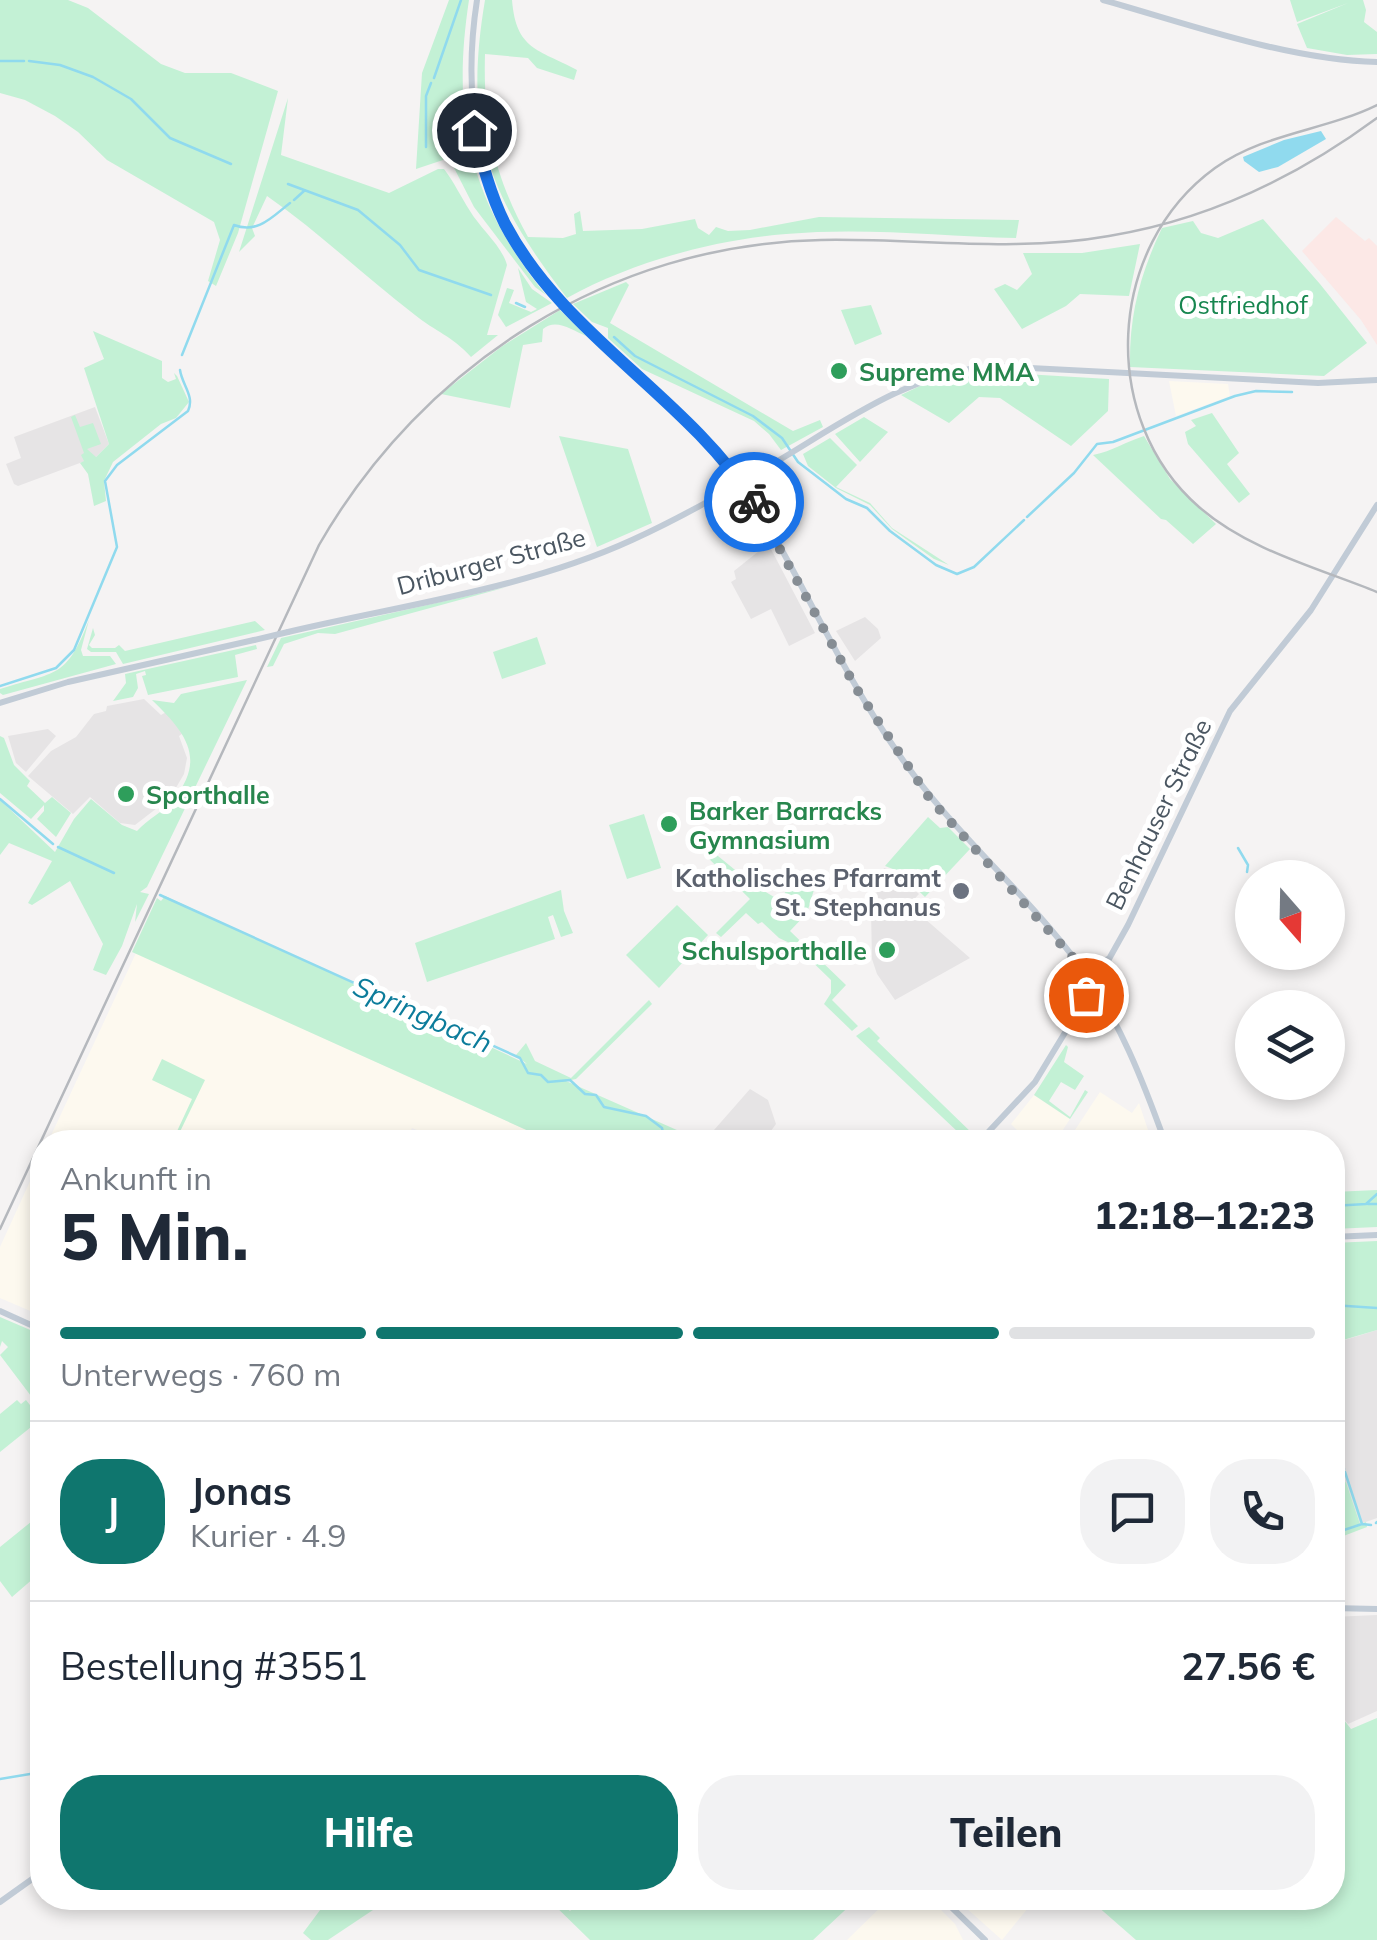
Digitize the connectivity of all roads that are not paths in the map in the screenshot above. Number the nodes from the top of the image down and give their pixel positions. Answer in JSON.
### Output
{"nodes":[{"id":1,"x":477,"y":0,"type":"edge"},
{"id":2,"x":1103,"y":0,"type":"edge"},
{"id":3,"x":1377,"y":62,"type":"edge"},
{"id":4,"x":1377,"y":380,"type":"edge"},
{"id":5,"x":741,"y":482,"type":"junction"},
{"id":6,"x":1377,"y":505,"type":"edge"},
{"id":7,"x":0,"y":703,"type":"edge"},
{"id":8,"x":1110,"y":958,"type":"junction"},
{"id":9,"x":1076,"y":961,"type":"junction"},
{"id":10,"x":1093,"y":984,"type":"junction"},
{"id":11,"x":1109,"y":1010,"type":"junction"},
{"id":12,"x":1076,"y":1012,"type":"junction"},
{"id":13,"x":990,"y":1130,"type":"edge"},
{"id":14,"x":1160,"y":1130,"type":"edge"},
{"id":15,"x":1377,"y":1235,"type":"edge"},
{"id":16,"x":1345,"y":1236,"type":"edge"},
{"id":17,"x":0,"y":1311,"type":"edge"},
{"id":18,"x":30,"y":1325,"type":"edge"},
{"id":19,"x":1345,"y":1608,"type":"edge"},
{"id":20,"x":1377,"y":1609,"type":"edge"},
{"id":21,"x":30,"y":1881,"type":"edge"},
{"id":22,"x":0,"y":1902,"type":"edge"},
{"id":23,"x":954,"y":1910,"type":"edge"},
{"id":24,"x":985,"y":1940,"type":"edge"}],
"edges":[{"from":1,"to":5,"type":"main road"},
{"from":2,"to":3,"type":"main road"},
{"from":4,"to":5,"type":"main road","name":"Driburger Straße"},
{"from":5,"to":7,"type":"main road","name":"Driburger Straße","bridge":true},
{"from":5,"to":9,"type":"main road"},
{"from":6,"to":8,"type":"main road","name":"Benhauser Straße"},
{"from":8,"to":9,"type":"main road"},
{"from":8,"to":10,"type":"main road","name":"Benhauser Straße"},
{"from":9,"to":10,"type":"main road"},
{"from":10,"to":11,"type":"main road"},
{"from":10,"to":12,"type":"main road","name":"Benhauser Straße"},
{"from":11,"to":12,"type":"main road"},
{"from":11,"to":14,"type":"main road"},
{"from":12,"to":13,"type":"main road","name":"Benhauser Straße"},
{"from":15,"to":16,"type":"main road"},
{"from":17,"to":18,"type":"main road"},
{"from":19,"to":20,"type":"main road"},
{"from":21,"to":22,"type":"main road"},
{"from":23,"to":24,"type":"main road"}]}
